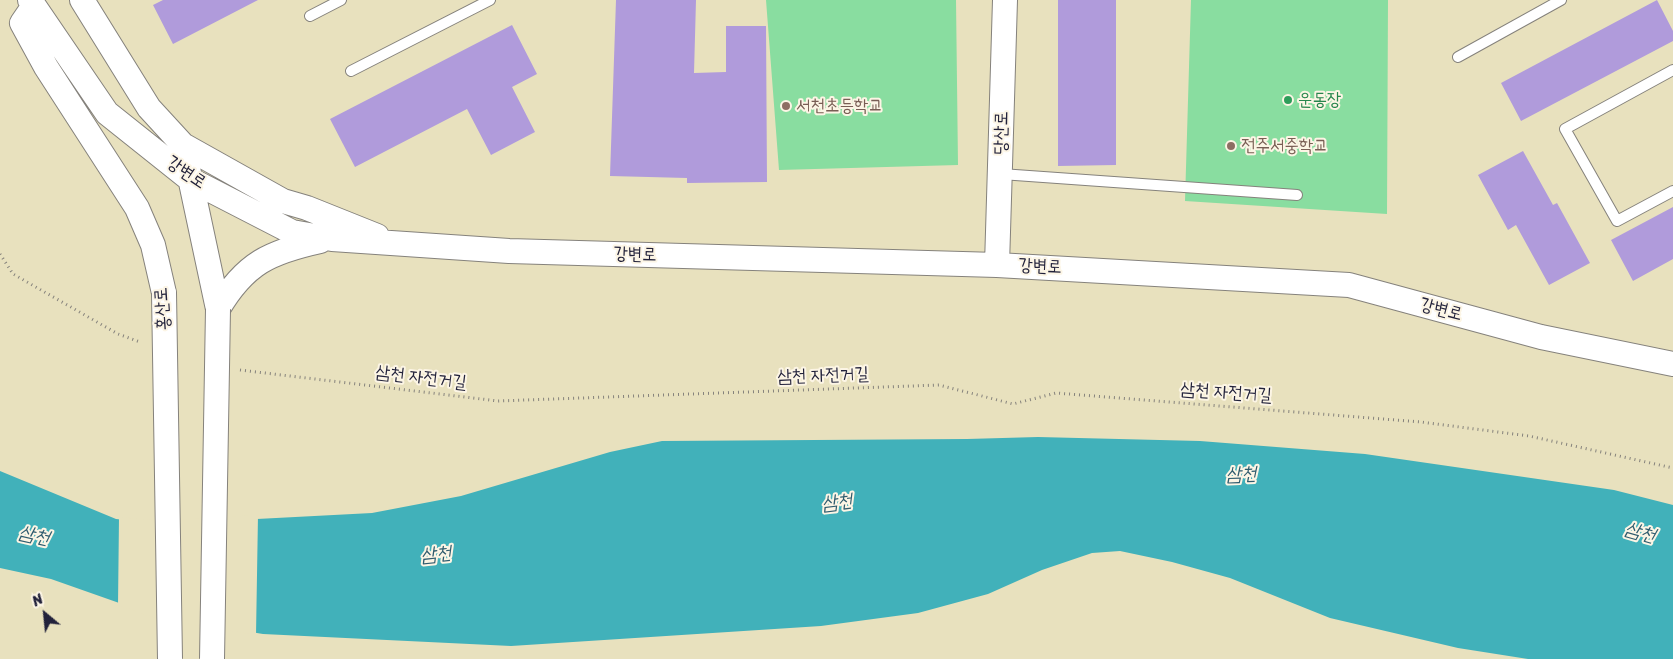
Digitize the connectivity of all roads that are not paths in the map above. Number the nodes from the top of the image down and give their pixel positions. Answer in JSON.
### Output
{"nodes":[{"id":1,"x":82,"y":0,"type":"edge"},
{"id":2,"x":341,"y":0,"type":"edge"},
{"id":3,"x":490,"y":0,"type":"edge"},
{"id":4,"x":1005,"y":0,"type":"edge"},
{"id":5,"x":1560,"y":0,"type":"edge"},
{"id":6,"x":31,"y":4,"type":"edge"},
{"id":7,"x":310,"y":16,"type":"dead end"},
{"id":8,"x":1458,"y":57,"type":"dead end"},
{"id":9,"x":351,"y":70,"type":"dead end"},
{"id":10,"x":1673,"y":70,"type":"edge"},
{"id":11,"x":183,"y":145,"type":"junction"},
{"id":12,"x":1001,"y":174,"type":"junction"},
{"id":13,"x":191,"y":180,"type":"junction"},
{"id":14,"x":1673,"y":191,"type":"edge"},
{"id":15,"x":1297,"y":194,"type":"dead end"},
{"id":16,"x":332,"y":239,"type":"junction"},
{"id":17,"x":397,"y":244,"type":"junction"},
{"id":18,"x":998,"y":265,"type":"junction"},
{"id":19,"x":218,"y":308,"type":"junction"},
{"id":20,"x":1673,"y":364,"type":"edge"},
{"id":21,"x":170,"y":659,"type":"edge"},
{"id":22,"x":212,"y":659,"type":"edge"}],
"edges":[{"from":1,"to":11,"type":"street"},
{"from":2,"to":7,"type":"lane"},
{"from":3,"to":9,"type":"lane"},
{"from":4,"to":12,"type":"street","name":"당산로"},
{"from":5,"to":8,"type":"lane"},
{"from":6,"to":13,"type":"street","name":"강변로"},
{"from":6,"to":21,"type":"street","name":"홍산로","bridge":true},
{"from":10,"to":14,"type":"lane"},
{"from":11,"to":13,"type":"street"},
{"from":11,"to":17,"type":"street","name":"강변로"},
{"from":12,"to":15,"type":"lane"},
{"from":12,"to":18,"type":"street","name":"당산로"},
{"from":13,"to":16,"type":"street","name":"강변로"},
{"from":13,"to":19,"type":"street"},
{"from":16,"to":17,"type":"street","name":"강변로"},
{"from":16,"to":19,"type":"street"},
{"from":17,"to":18,"type":"street","name":"강변로"},
{"from":18,"to":20,"type":"street","name":"강변로"},
{"from":19,"to":22,"type":"street","bridge":true}]}
